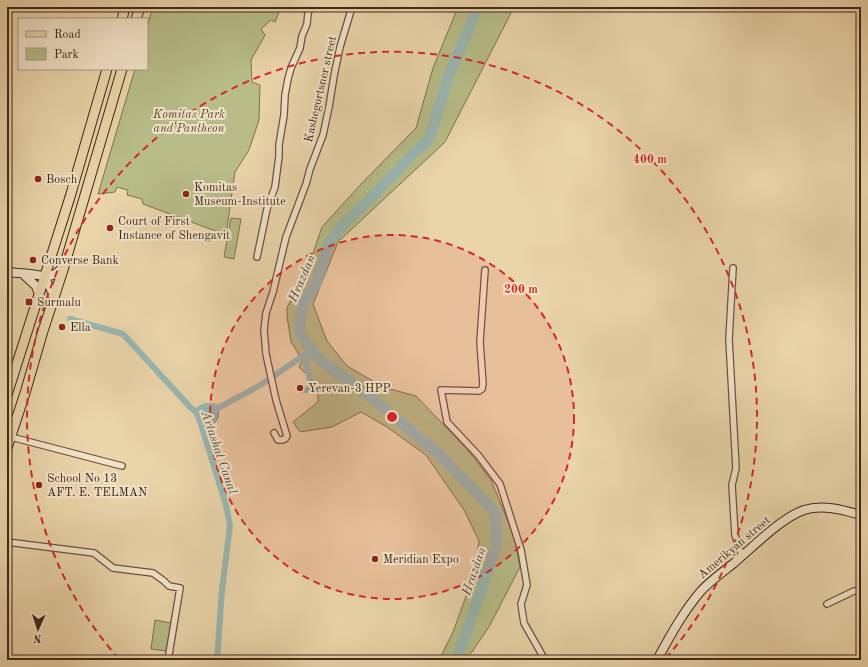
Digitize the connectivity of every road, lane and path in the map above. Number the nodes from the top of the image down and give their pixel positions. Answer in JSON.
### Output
{"nodes":[{"id":1,"x":125,"y":7,"type":"edge"},
{"id":2,"x":140,"y":7,"type":"edge"},
{"id":3,"x":311,"y":7,"type":"edge"},
{"id":4,"x":352,"y":7,"type":"edge"},
{"id":5,"x":122,"y":18,"type":"edge"},
{"id":6,"x":136,"y":18,"type":"edge"},
{"id":7,"x":107,"y":70,"type":"edge"},
{"id":8,"x":122,"y":70,"type":"edge"},
{"id":9,"x":257,"y":257,"type":"dead end"},
{"id":10,"x":64,"y":264,"type":"junction"},
{"id":11,"x":732,"y":268,"type":"dead end"},
{"id":12,"x":485,"y":270,"type":"dead end"},
{"id":13,"x":7,"y":272,"type":"edge"},
{"id":14,"x":26,"y":274,"type":"junction"},
{"id":15,"x":44,"y":277,"type":"junction"},
{"id":16,"x":39,"y":294,"type":"junction"},
{"id":17,"x":53,"y":299,"type":"junction"},
{"id":18,"x":7,"y":395,"type":"edge"},
{"id":19,"x":274,"y":433,"type":"dead end"},
{"id":20,"x":11,"y":437,"type":"junction"},
{"id":21,"x":7,"y":448,"type":"edge"},
{"id":22,"x":122,"y":466,"type":"dead end"},
{"id":23,"x":861,"y":515,"type":"edge"},
{"id":24,"x":7,"y":542,"type":"edge"},
{"id":25,"x":742,"y":556,"type":"junction"},
{"id":26,"x":861,"y":591,"type":"edge"},
{"id":27,"x":827,"y":604,"type":"dead end"},
{"id":28,"x":168,"y":660,"type":"edge"},
{"id":29,"x":545,"y":660,"type":"edge"},
{"id":30,"x":657,"y":660,"type":"edge"}],
"edges":[{"from":1,"to":5,"type":"main road"},
{"from":2,"to":6,"type":"main road"},
{"from":3,"to":9,"type":"street"},
{"from":4,"to":19,"type":"street","name":"Kashegortsner street"},
{"from":7,"to":15,"type":"main road"},
{"from":8,"to":10,"type":"main road"},
{"from":10,"to":15,"type":"street"},
{"from":10,"to":17,"type":"main road"},
{"from":11,"to":25,"type":"street"},
{"from":12,"to":29,"type":"street"},
{"from":13,"to":14,"type":"street"},
{"from":14,"to":15,"type":"street"},
{"from":14,"to":16,"type":"street"},
{"from":15,"to":16,"type":"main road"},
{"from":15,"to":17,"type":"street"},
{"from":16,"to":18,"type":"main road"},
{"from":17,"to":20,"type":"main road"},
{"from":20,"to":21,"type":"main road"},
{"from":20,"to":22,"type":"street"},
{"from":23,"to":25,"type":"street","name":"Amerikyan street"},
{"from":24,"to":28,"type":"street"},
{"from":25,"to":30,"type":"street","name":"Amerikyan street"},
{"from":26,"to":27,"type":"street"}]}
